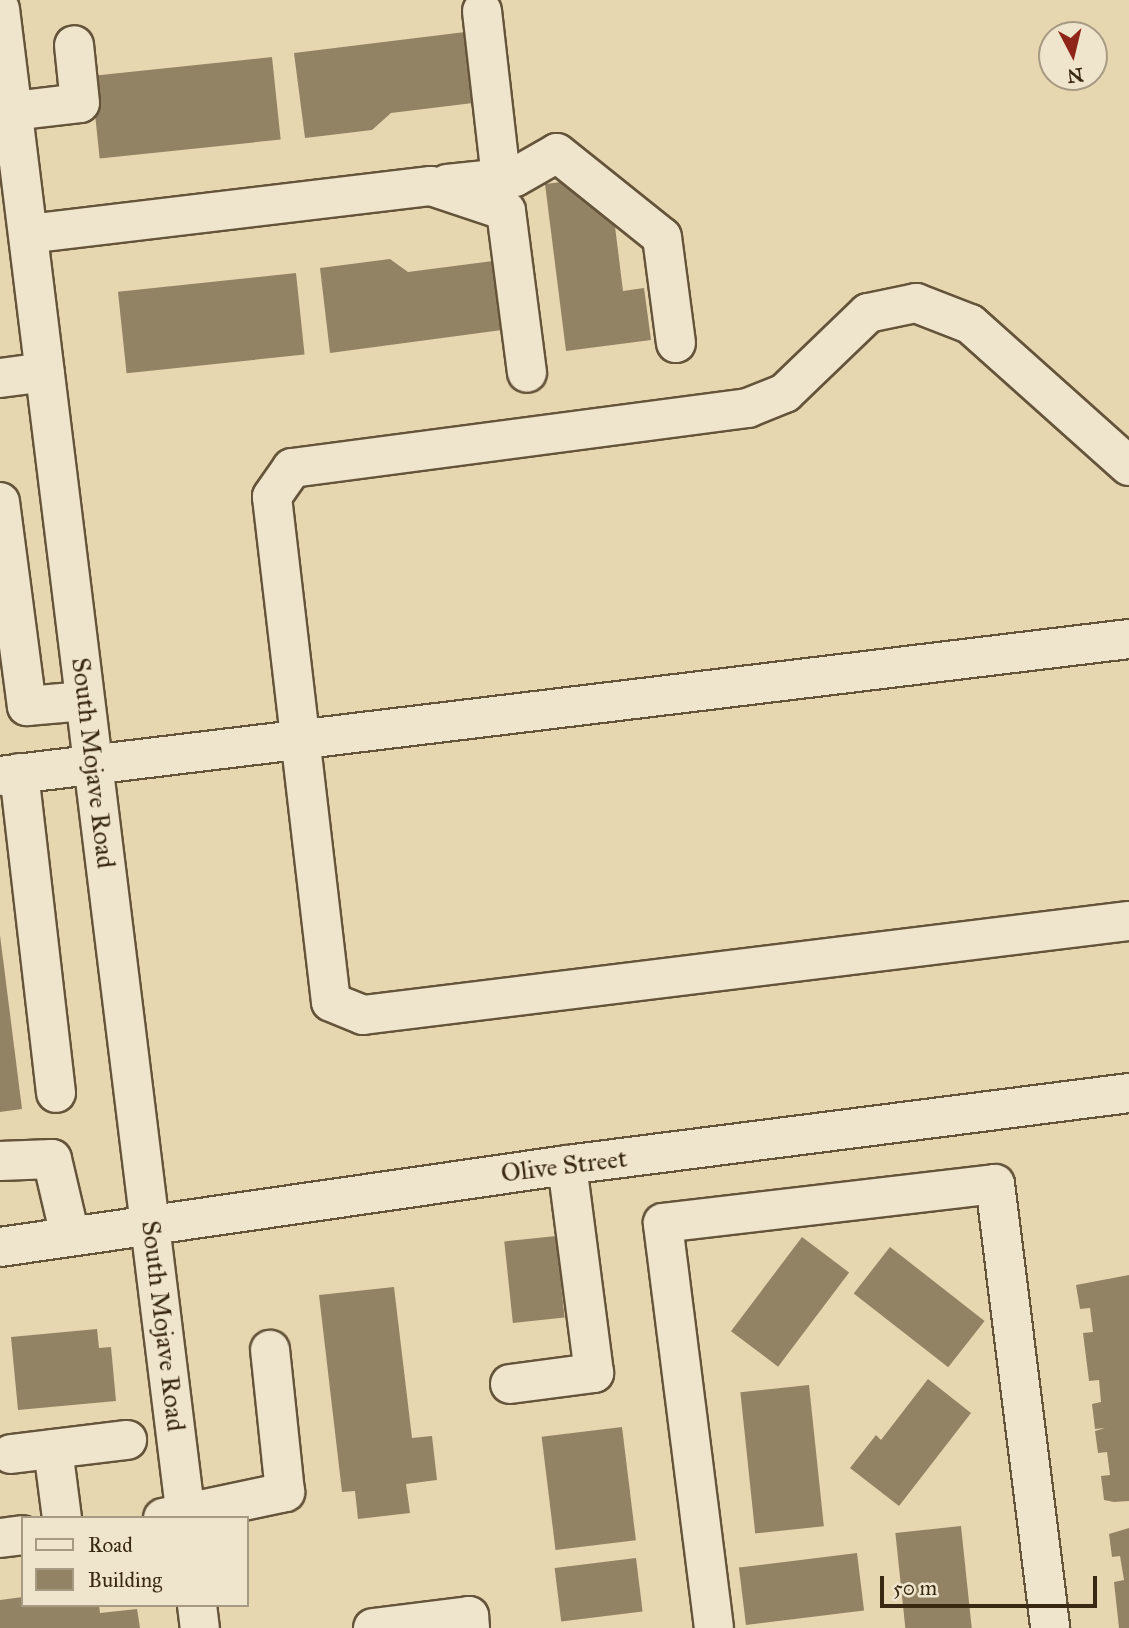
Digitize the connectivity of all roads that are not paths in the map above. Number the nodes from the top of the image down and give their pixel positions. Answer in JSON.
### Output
{"nodes":[{"id":1,"x":0,"y":9,"type":"edge"},
{"id":2,"x":482,"y":10,"type":"dead end"},
{"id":3,"x":74,"y":46,"type":"dead end"},
{"id":4,"x":13,"y":111,"type":"junction"},
{"id":5,"x":500,"y":179,"type":"junction"},
{"id":6,"x":431,"y":186,"type":"junction"},
{"id":7,"x":28,"y":234,"type":"junction"},
{"id":8,"x":676,"y":343,"type":"dead end"},
{"id":9,"x":45,"y":373,"type":"junction"},
{"id":10,"x":527,"y":373,"type":"dead end"},
{"id":11,"x":0,"y":378,"type":"edge"},
{"id":12,"x":1129,"y":466,"type":"edge"},
{"id":13,"x":0,"y":502,"type":"edge"},
{"id":14,"x":1129,"y":639,"type":"edge"},
{"id":15,"x":85,"y":701,"type":"junction"},
{"id":16,"x":300,"y":739,"type":"junction"},
{"id":17,"x":93,"y":764,"type":"junction"},
{"id":18,"x":10,"y":775,"type":"edge"},
{"id":19,"x":1129,"y":921,"type":"edge"},
{"id":20,"x":56,"y":1093,"type":"dead end"},
{"id":21,"x":1129,"y":1093,"type":"edge"},
{"id":22,"x":0,"y":1161,"type":"edge"},
{"id":23,"x":567,"y":1164,"type":"junction"},
{"id":24,"x":150,"y":1224,"type":"junction"},
{"id":25,"x":69,"y":1236,"type":"junction"},
{"id":26,"x":0,"y":1247,"type":"edge"},
{"id":27,"x":270,"y":1350,"type":"dead end"},
{"id":28,"x":509,"y":1384,"type":"dead end"},
{"id":29,"x":127,"y":1440,"type":"dead end"},
{"id":30,"x":54,"y":1448,"type":"junction"},
{"id":31,"x":11,"y":1454,"type":"dead end"},
{"id":32,"x":62,"y":1516,"type":"edge"},
{"id":33,"x":178,"y":1516,"type":"edge"},
{"id":34,"x":182,"y":1516,"type":"edge"},
{"id":35,"x":21,"y":1535,"type":"edge"},
{"id":36,"x":0,"y":1538,"type":"edge"},
{"id":37,"x":197,"y":1607,"type":"edge"},
{"id":38,"x":200,"y":1628,"type":"edge"},
{"id":39,"x":373,"y":1628,"type":"edge"},
{"id":40,"x":470,"y":1628,"type":"edge"},
{"id":41,"x":714,"y":1628,"type":"edge"},
{"id":42,"x":1050,"y":1628,"type":"edge"}],
"edges":[{"from":1,"to":4,"type":"street","name":"South Mojave Road"},
{"from":2,"to":5,"type":"street"},
{"from":3,"to":4,"type":"street"},
{"from":4,"to":7,"type":"street","name":"South Mojave Road"},
{"from":5,"to":6,"type":"street"},
{"from":5,"to":8,"type":"street"},
{"from":6,"to":7,"type":"street"},
{"from":6,"to":10,"type":"street"},
{"from":7,"to":9,"type":"street","name":"South Mojave Road"},
{"from":9,"to":11,"type":"street"},
{"from":9,"to":15,"type":"street","name":"South Mojave Road"},
{"from":12,"to":16,"type":"street"},
{"from":13,"to":15,"type":"street"},
{"from":14,"to":16,"type":"street"},
{"from":15,"to":17,"type":"street","name":"South Mojave Road"},
{"from":16,"to":17,"type":"street"},
{"from":16,"to":19,"type":"street"},
{"from":17,"to":18,"type":"street"},
{"from":17,"to":24,"type":"street","name":"South Mojave Road"},
{"from":18,"to":20,"type":"street"},
{"from":21,"to":23,"type":"street","name":"Olive Street"},
{"from":22,"to":25,"type":"street"},
{"from":23,"to":24,"type":"street","name":"Olive Street"},
{"from":23,"to":28,"type":"street"},
{"from":24,"to":25,"type":"street","name":"Olive Street"},
{"from":24,"to":33,"type":"street","name":"South Mojave Road"},
{"from":25,"to":26,"type":"street","name":"Olive Street"},
{"from":27,"to":34,"type":"street"},
{"from":29,"to":30,"type":"street"},
{"from":30,"to":31,"type":"street"},
{"from":30,"to":32,"type":"street"},
{"from":35,"to":36,"type":"street"},
{"from":37,"to":38,"type":"street"},
{"from":39,"to":40,"type":"street"},
{"from":41,"to":42,"type":"street"}]}
